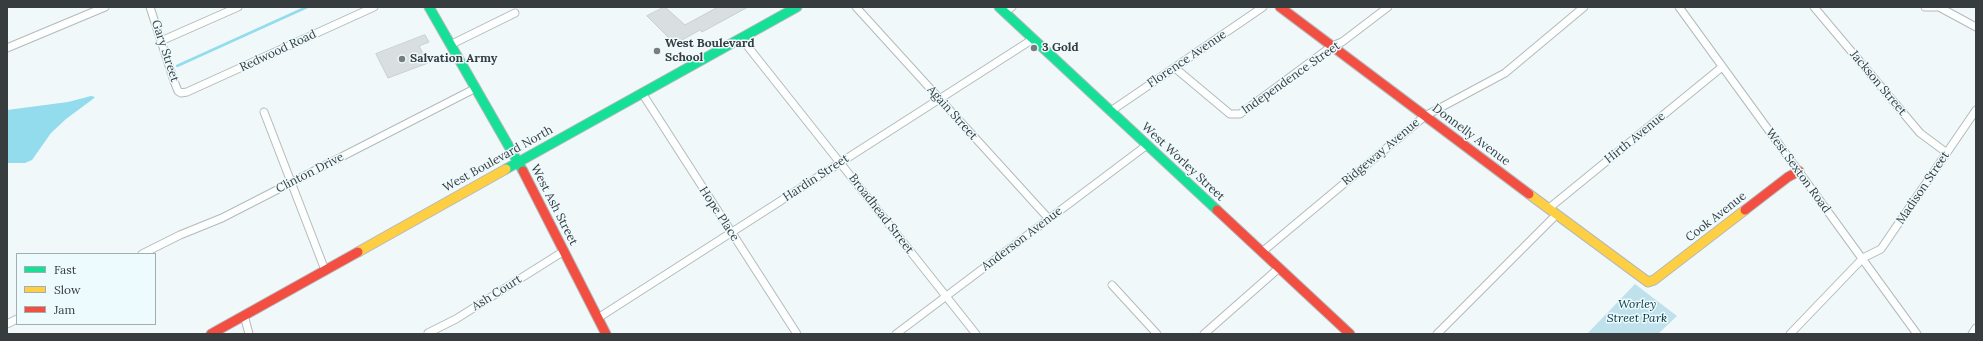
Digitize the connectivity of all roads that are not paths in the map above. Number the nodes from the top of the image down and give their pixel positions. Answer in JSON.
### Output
{"nodes":[{"id":1,"x":105,"y":7,"type":"edge"},
{"id":2,"x":150,"y":7,"type":"edge"},
{"id":3,"x":238,"y":7,"type":"edge"},
{"id":4,"x":374,"y":7,"type":"edge"},
{"id":5,"x":429,"y":7,"type":"edge"},
{"id":6,"x":797,"y":7,"type":"edge"},
{"id":7,"x":856,"y":7,"type":"edge"},
{"id":8,"x":1263,"y":7,"type":"edge"},
{"id":9,"x":1280,"y":7,"type":"edge"},
{"id":10,"x":1388,"y":7,"type":"edge"},
{"id":11,"x":1584,"y":7,"type":"edge"},
{"id":12,"x":1679,"y":7,"type":"edge"},
{"id":13,"x":1814,"y":7,"type":"edge"},
{"id":14,"x":1925,"y":7,"type":"edge"},
{"id":15,"x":1939,"y":7,"type":"edge"},
{"id":16,"x":1005,"y":9,"type":"edge"},
{"id":17,"x":515,"y":13,"type":"dead end"},
{"id":18,"x":1976,"y":26,"type":"edge"},
{"id":19,"x":741,"y":38,"type":"junction"},
{"id":20,"x":1033,"y":39,"type":"junction"},
{"id":21,"x":161,"y":41,"type":"junction"},
{"id":22,"x":450,"y":45,"type":"junction"},
{"id":23,"x":1332,"y":46,"type":"junction"},
{"id":24,"x":7,"y":48,"type":"edge"},
{"id":25,"x":1722,"y":67,"type":"junction"},
{"id":26,"x":1175,"y":68,"type":"junction"},
{"id":27,"x":476,"y":88,"type":"junction"},
{"id":28,"x":181,"y":93,"type":"joint"},
{"id":29,"x":642,"y":93,"type":"junction"},
{"id":30,"x":939,"y":99,"type":"junction"},
{"id":31,"x":1111,"y":111,"type":"junction"},
{"id":32,"x":264,"y":112,"type":"dead end"},
{"id":33,"x":1975,"y":115,"type":"edge"},
{"id":34,"x":1425,"y":116,"type":"junction"},
{"id":35,"x":1148,"y":145,"type":"junction"},
{"id":36,"x":1947,"y":153,"type":"junction"},
{"id":37,"x":518,"y":161,"type":"junction"},
{"id":38,"x":840,"y":162,"type":"junction"},
{"id":39,"x":1799,"y":171,"type":"junction"},
{"id":40,"x":291,"y":183,"type":"junction"},
{"id":41,"x":1548,"y":209,"type":"junction"},
{"id":42,"x":1556,"y":215,"type":"junction"},
{"id":43,"x":1049,"y":219,"type":"junction"},
{"id":44,"x":731,"y":232,"type":"junction"},
{"id":45,"x":564,"y":251,"type":"junction"},
{"id":46,"x":1262,"y":252,"type":"junction"},
{"id":47,"x":144,"y":253,"type":"edge"},
{"id":48,"x":1863,"y":258,"type":"junction"},
{"id":49,"x":1279,"y":268,"type":"junction"},
{"id":50,"x":324,"y":270,"type":"junction"},
{"id":51,"x":1648,"y":282,"type":"joint"},
{"id":52,"x":1112,"y":285,"type":"dead end"},
{"id":53,"x":947,"y":296,"type":"junction"},
{"id":54,"x":244,"y":315,"type":"junction"},
{"id":55,"x":598,"y":318,"type":"junction"},
{"id":56,"x":16,"y":320,"type":"edge"},
{"id":57,"x":7,"y":324,"type":"edge"},
{"id":58,"x":1976,"y":328,"type":"edge"},
{"id":59,"x":211,"y":334,"type":"edge"},
{"id":60,"x":249,"y":334,"type":"edge"},
{"id":61,"x":428,"y":334,"type":"edge"},
{"id":62,"x":606,"y":334,"type":"edge"},
{"id":63,"x":797,"y":334,"type":"edge"},
{"id":64,"x":896,"y":334,"type":"edge"},
{"id":65,"x":976,"y":334,"type":"edge"},
{"id":66,"x":1157,"y":334,"type":"edge"},
{"id":67,"x":1204,"y":334,"type":"edge"},
{"id":68,"x":1350,"y":334,"type":"edge"},
{"id":69,"x":1436,"y":334,"type":"edge"},
{"id":70,"x":1790,"y":334,"type":"edge"},
{"id":71,"x":1918,"y":334,"type":"edge"},
{"id":72,"x":1972,"y":334,"type":"edge"}],
"edges":[{"from":1,"to":24,"type":"street"},
{"from":2,"to":21,"type":"street","name":"Gary Street"},
{"from":3,"to":21,"type":"street"},
{"from":4,"to":28,"type":"street","name":"Redwood Road"},
{"from":5,"to":22,"type":"street","name":"West Ash Street"},
{"from":6,"to":19,"type":"street","name":"West Boulevard North"},
{"from":7,"to":30,"type":"street","name":"Again Street"},
{"from":8,"to":26,"type":"street","name":"Florence Avenue"},
{"from":9,"to":23,"type":"street","name":"Donnelly Avenue"},
{"from":10,"to":23,"type":"street","name":"Independence Street"},
{"from":11,"to":34,"type":"street","name":"Ridgeway Avenue"},
{"from":12,"to":25,"type":"street","name":"West Sexton Road"},
{"from":13,"to":36,"type":"street","name":"Jackson Street"},
{"from":14,"to":15,"type":"street"},
{"from":15,"to":18,"type":"street"},
{"from":16,"to":20,"type":"street","name":"West Worley Street"},
{"from":17,"to":22,"type":"street"},
{"from":19,"to":29,"type":"street","name":"West Boulevard North"},
{"from":19,"to":38,"type":"street","name":"Broadhead Street"},
{"from":20,"to":30,"type":"street","name":"Hardin Street"},
{"from":20,"to":31,"type":"street","name":"West Worley Street"},
{"from":21,"to":28,"type":"street","name":"Gary Street"},
{"from":22,"to":27,"type":"street","name":"West Ash Street"},
{"from":23,"to":26,"type":"street","name":"Independence Street"},
{"from":23,"to":34,"type":"street","name":"Donnelly Avenue"},
{"from":25,"to":39,"type":"street","name":"West Sexton Road"},
{"from":25,"to":41,"type":"street","name":"Hirth Avenue"},
{"from":26,"to":31,"type":"street","name":"Florence Avenue"},
{"from":27,"to":37,"type":"street","name":"West Ash Street"},
{"from":27,"to":40,"type":"street","name":"Clinton Drive"},
{"from":29,"to":37,"type":"street","name":"West Boulevard North"},
{"from":29,"to":44,"type":"street","name":"Hope Place"},
{"from":30,"to":38,"type":"street","name":"Hardin Street"},
{"from":30,"to":43,"type":"street","name":"Again Street"},
{"from":31,"to":35,"type":"street","name":"West Worley Street"},
{"from":32,"to":40,"type":"street"},
{"from":33,"to":36,"type":"street","name":"Madison Street"},
{"from":34,"to":41,"type":"street","name":"Donnelly Avenue"},
{"from":34,"to":46,"type":"street","name":"Ridgeway Avenue"},
{"from":35,"to":43,"type":"street","name":"Anderson Avenue"},
{"from":35,"to":46,"type":"street","name":"West Worley Street"},
{"from":36,"to":48,"type":"street","name":"Madison Street"},
{"from":37,"to":45,"type":"street","name":"West Ash Street"},
{"from":37,"to":50,"type":"street","name":"West Boulevard North"},
{"from":38,"to":44,"type":"street","name":"Hardin Street"},
{"from":38,"to":53,"type":"street","name":"Broadhead Street"},
{"from":39,"to":48,"type":"street","name":"West Sexton Road"},
{"from":39,"to":51,"type":"street","name":"Cook Avenue"},
{"from":40,"to":47,"type":"street","name":"Clinton Drive"},
{"from":40,"to":50,"type":"street"},
{"from":41,"to":42,"type":"street","name":"Donnelly Avenue"},
{"from":42,"to":51,"type":"street","name":"Donnelly Avenue"},
{"from":42,"to":69,"type":"street"},
{"from":43,"to":53,"type":"street","name":"Anderson Avenue"},
{"from":44,"to":55,"type":"street","name":"Hardin Street"},
{"from":44,"to":63,"type":"street","name":"Hope Place"},
{"from":45,"to":55,"type":"street","name":"West Ash Street"},
{"from":45,"to":61,"type":"street","name":"Ash Court"},
{"from":46,"to":49,"type":"street","name":"West Worley Street"},
{"from":48,"to":70,"type":"street","name":"Madison Street"},
{"from":48,"to":71,"type":"street","name":"West Sexton Road"},
{"from":49,"to":67,"type":"street"},
{"from":49,"to":68,"type":"street","name":"West Worley Street"},
{"from":50,"to":54,"type":"street","name":"West Boulevard North"},
{"from":52,"to":66,"type":"street"},
{"from":53,"to":64,"type":"street","name":"Anderson Avenue"},
{"from":53,"to":65,"type":"street","name":"Broadhead Street"},
{"from":54,"to":59,"type":"street","name":"West Boulevard North"},
{"from":54,"to":60,"type":"street"},
{"from":55,"to":62,"type":"street","name":"West Ash Street"},
{"from":56,"to":57,"type":"street"},
{"from":58,"to":72,"type":"street"}]}
